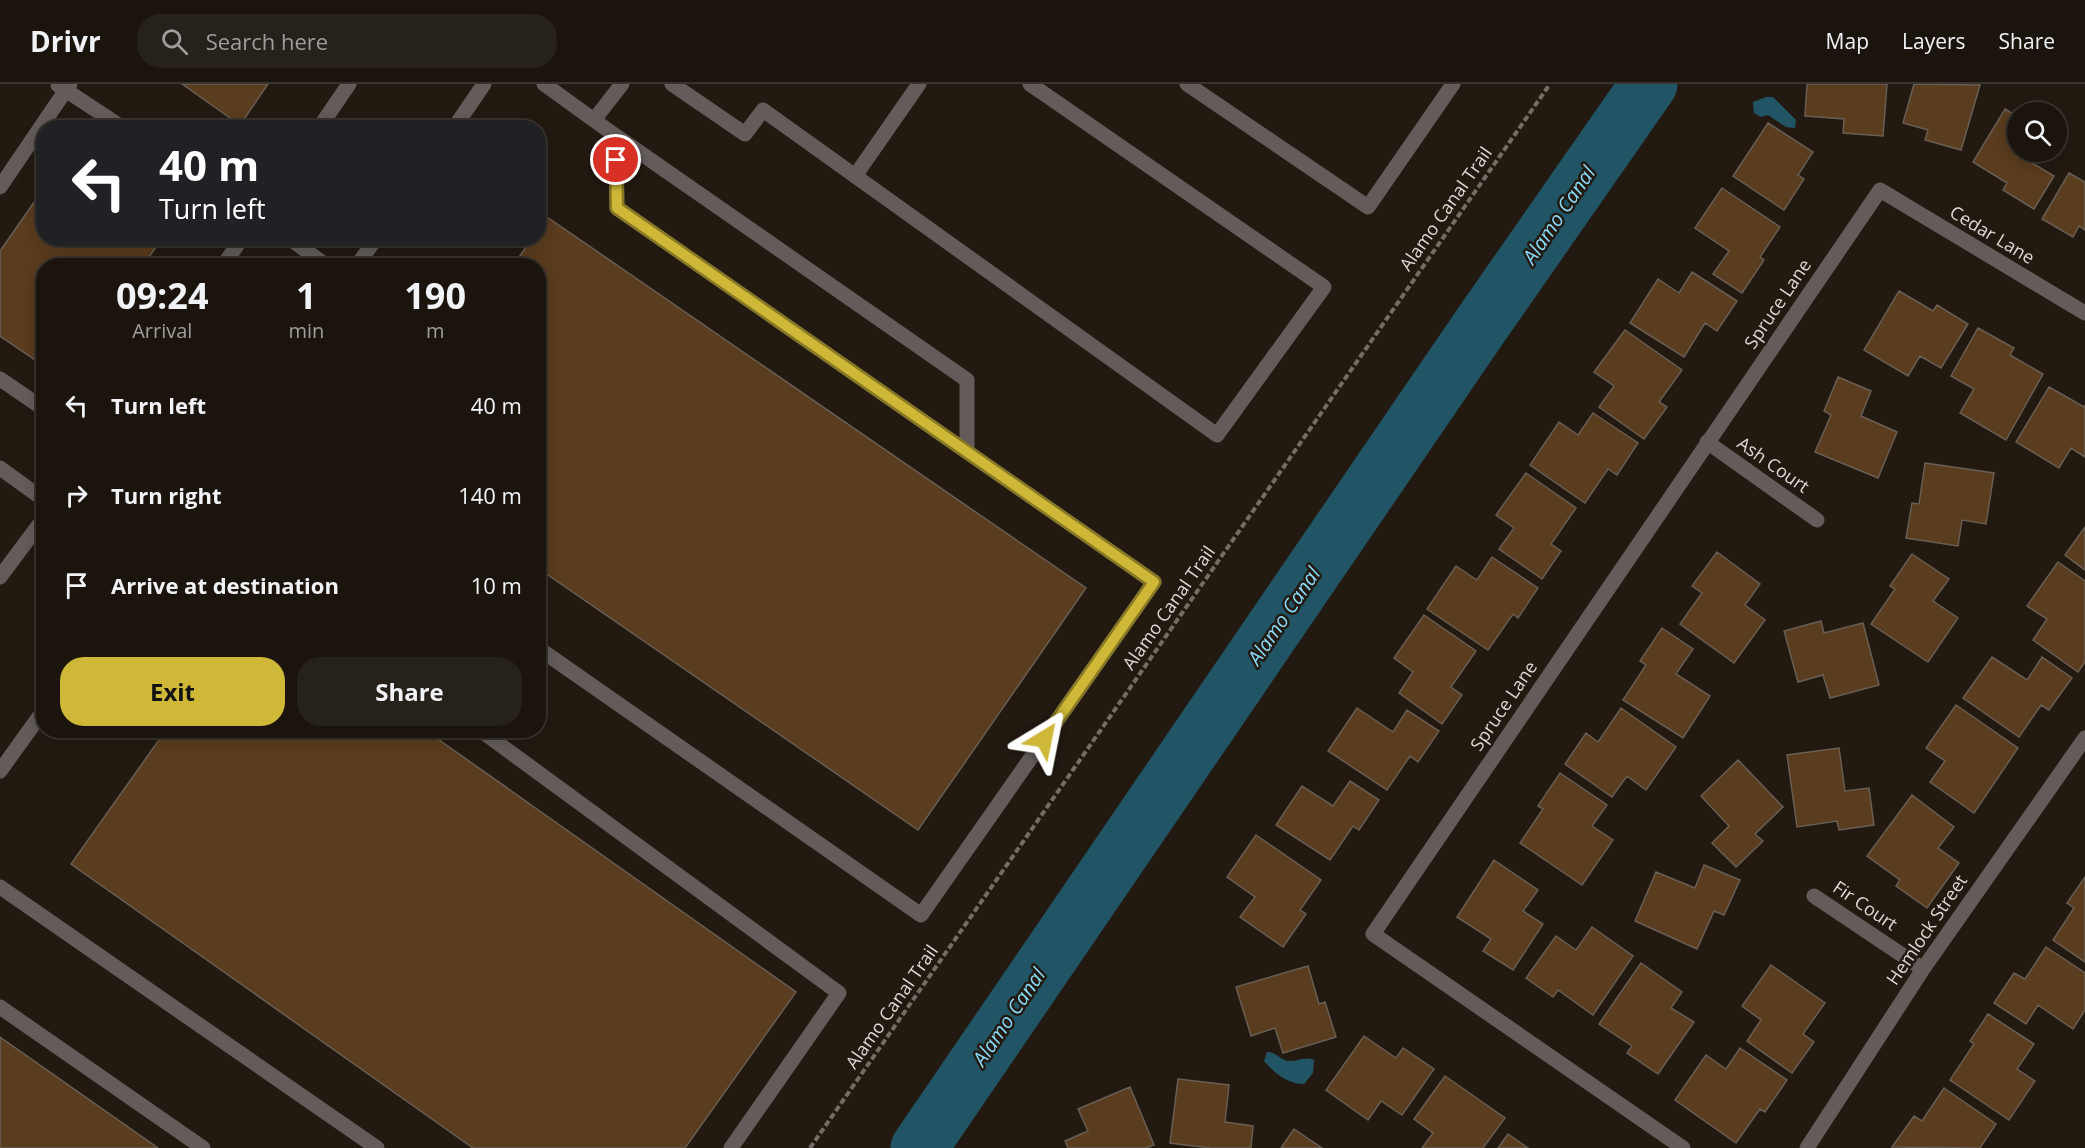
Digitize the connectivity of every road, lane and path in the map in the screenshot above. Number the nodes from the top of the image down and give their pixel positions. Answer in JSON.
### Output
{"nodes":[{"id":1,"x":349,"y":84,"type":"edge"},
{"id":2,"x":484,"y":84,"type":"edge"},
{"id":3,"x":544,"y":84,"type":"edge"},
{"id":4,"x":622,"y":84,"type":"edge"},
{"id":5,"x":672,"y":84,"type":"edge"},
{"id":6,"x":919,"y":84,"type":"edge"},
{"id":7,"x":1030,"y":84,"type":"edge"},
{"id":8,"x":1187,"y":84,"type":"edge"},
{"id":9,"x":1453,"y":84,"type":"edge"},
{"id":10,"x":1550,"y":84,"type":"edge"},
{"id":11,"x":64,"y":86,"type":"edge"},
{"id":12,"x":42,"y":120,"type":"edge"},
{"id":13,"x":112,"y":120,"type":"edge"},
{"id":14,"x":324,"y":120,"type":"edge"},
{"id":15,"x":459,"y":120,"type":"edge"},
{"id":16,"x":594,"y":120,"type":"junction"},
{"id":17,"x":36,"y":130,"type":"edge"},
{"id":18,"x":616,"y":136,"type":"junction"},
{"id":19,"x":855,"y":176,"type":"junction"},
{"id":20,"x":0,"y":187,"type":"edge"},
{"id":21,"x":1880,"y":190,"type":"joint"},
{"id":22,"x":300,"y":246,"type":"edge"},
{"id":23,"x":316,"y":258,"type":"edge"},
{"id":24,"x":2085,"y":313,"type":"edge"},
{"id":25,"x":0,"y":379,"type":"edge"},
{"id":26,"x":36,"y":404,"type":"edge"},
{"id":27,"x":1707,"y":442,"type":"junction"},
{"id":28,"x":967,"y":451,"type":"junction"},
{"id":29,"x":0,"y":468,"type":"edge"},
{"id":30,"x":36,"y":495,"type":"edge"},
{"id":31,"x":1817,"y":520,"type":"dead end"},
{"id":32,"x":36,"y":529,"type":"edge"},
{"id":33,"x":0,"y":577,"type":"edge"},
{"id":34,"x":546,"y":654,"type":"edge"},
{"id":35,"x":36,"y":721,"type":"edge"},
{"id":36,"x":491,"y":738,"type":"edge"},
{"id":37,"x":2085,"y":738,"type":"edge"},
{"id":38,"x":0,"y":771,"type":"edge"},
{"id":39,"x":0,"y":887,"type":"edge"},
{"id":40,"x":1814,"y":896,"type":"dead end"},
{"id":41,"x":1923,"y":969,"type":"junction"},
{"id":42,"x":0,"y":1007,"type":"edge"},
{"id":43,"x":203,"y":1148,"type":"edge"},
{"id":44,"x":377,"y":1148,"type":"edge"},
{"id":45,"x":732,"y":1148,"type":"edge"},
{"id":46,"x":810,"y":1148,"type":"edge"},
{"id":47,"x":1683,"y":1148,"type":"edge"},
{"id":48,"x":1807,"y":1148,"type":"edge"}],
"edges":[{"from":1,"to":14,"type":"street"},
{"from":2,"to":15,"type":"street"},
{"from":3,"to":16,"type":"street"},
{"from":4,"to":16,"type":"street"},
{"from":5,"to":19,"type":"street"},
{"from":6,"to":19,"type":"street"},
{"from":7,"to":19,"type":"street"},
{"from":8,"to":9,"type":"street"},
{"from":10,"to":46,"type":"path","name":"Alamo Canal Trail"},
{"from":11,"to":12,"type":"street"},
{"from":11,"to":13,"type":"street"},
{"from":16,"to":18,"type":"street"},
{"from":17,"to":20,"type":"street"},
{"from":18,"to":28,"type":"street"},
{"from":18,"to":28,"type":"street"},
{"from":21,"to":24,"type":"street","name":"Cedar Lane"},
{"from":21,"to":27,"type":"street","name":"Spruce Lane"},
{"from":22,"to":23,"type":"street"},
{"from":25,"to":26,"type":"street"},
{"from":27,"to":31,"type":"street","name":"Ash Court"},
{"from":27,"to":47,"type":"street","name":"Spruce Lane"},
{"from":28,"to":34,"type":"street"},
{"from":29,"to":30,"type":"street"},
{"from":32,"to":33,"type":"street"},
{"from":35,"to":38,"type":"street"},
{"from":36,"to":45,"type":"street"},
{"from":37,"to":41,"type":"street","name":"Hemlock Street"},
{"from":39,"to":44,"type":"street"},
{"from":40,"to":41,"type":"street","name":"Fir Court"},
{"from":41,"to":48,"type":"street","name":"Hemlock Street"},
{"from":42,"to":43,"type":"street"}]}
